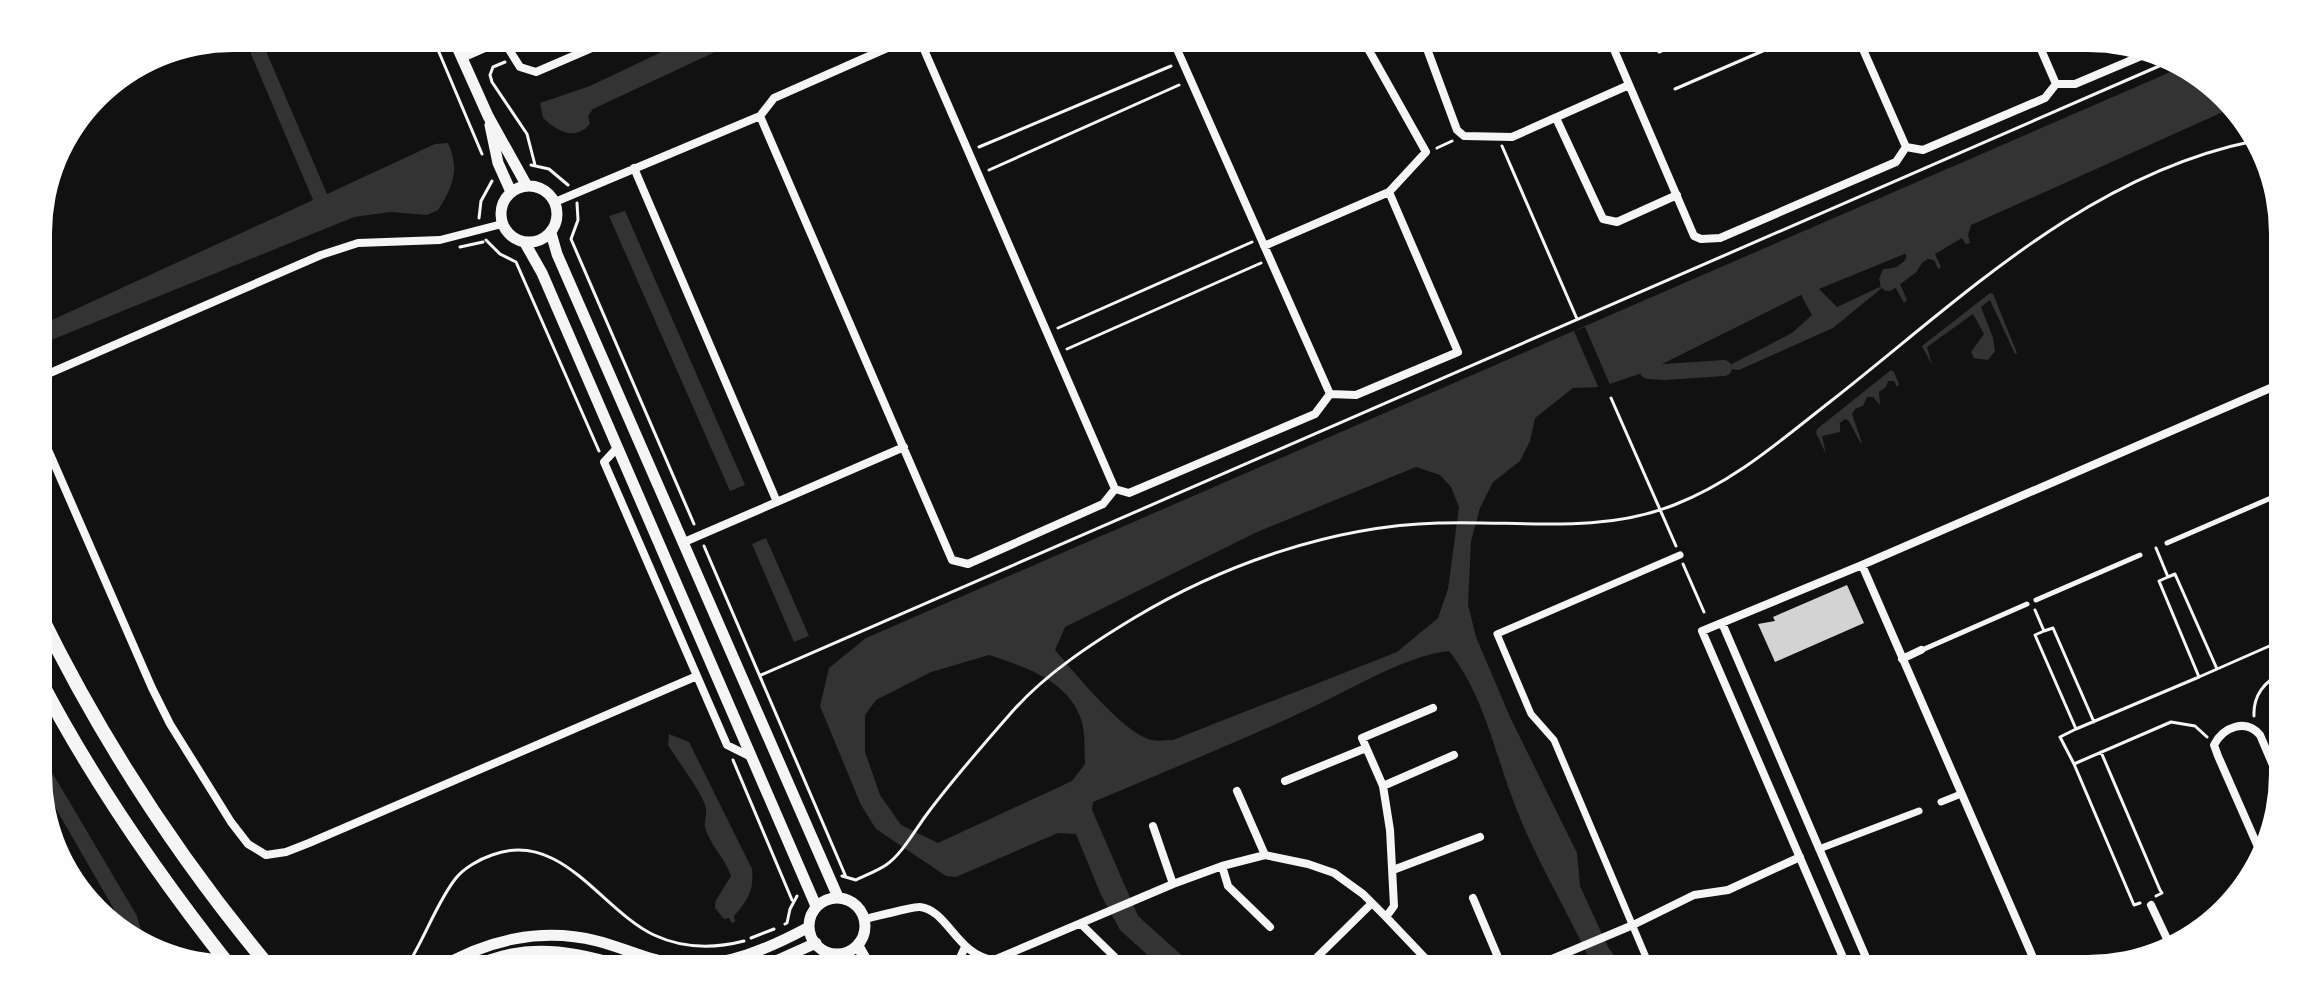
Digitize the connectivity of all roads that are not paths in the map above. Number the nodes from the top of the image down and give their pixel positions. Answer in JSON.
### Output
{"nodes":[{"id":1,"x":459,"y":52,"type":"edge"},
{"id":2,"x":476,"y":52,"type":"edge"},
{"id":3,"x":510,"y":52,"type":"edge"},
{"id":4,"x":582,"y":52,"type":"edge"},
{"id":5,"x":878,"y":52,"type":"edge"},
{"id":6,"x":925,"y":52,"type":"edge"},
{"id":7,"x":1178,"y":52,"type":"edge"},
{"id":8,"x":1370,"y":52,"type":"edge"},
{"id":9,"x":1428,"y":52,"type":"edge"},
{"id":10,"x":1615,"y":52,"type":"edge"},
{"id":11,"x":1864,"y":52,"type":"edge"},
{"id":12,"x":2042,"y":52,"type":"edge"},
{"id":13,"x":462,"y":58,"type":"junction"},
{"id":14,"x":2135,"y":59,"type":"edge"},
{"id":15,"x":2056,"y":84,"type":"junction"},
{"id":16,"x":1629,"y":85,"type":"junction"},
{"id":17,"x":488,"y":116,"type":"junction"},
{"id":18,"x":760,"y":116,"type":"junction"},
{"id":19,"x":1556,"y":118,"type":"junction"},
{"id":20,"x":1906,"y":147,"type":"junction"},
{"id":21,"x":634,"y":168,"type":"junction"},
{"id":22,"x":527,"y":186,"type":"junction"},
{"id":23,"x":511,"y":192,"type":"junction"},
{"id":24,"x":1389,"y":192,"type":"junction"},
{"id":25,"x":1677,"y":195,"type":"junction"},
{"id":26,"x":555,"y":202,"type":"junction"},
{"id":27,"x":502,"y":224,"type":"junction"},
{"id":28,"x":551,"y":233,"type":"junction"},
{"id":29,"x":1263,"y":242,"type":"junction"},
{"id":30,"x":525,"y":243,"type":"junction"},
{"id":31,"x":52,"y":372,"type":"edge"},
{"id":32,"x":2269,"y":389,"type":"edge"},
{"id":33,"x":1330,"y":394,"type":"junction"},
{"id":34,"x":618,"y":447,"type":"junction"},
{"id":35,"x":904,"y":447,"type":"junction"},
{"id":36,"x":52,"y":458,"type":"edge"},
{"id":37,"x":1115,"y":489,"type":"junction"},
{"id":38,"x":2269,"y":499,"type":"edge"},
{"id":39,"x":777,"y":502,"type":"junction"},
{"id":40,"x":682,"y":543,"type":"junction"},
{"id":41,"x":2167,"y":543,"type":"road end"},
{"id":42,"x":1680,"y":555,"type":"road end"},
{"id":43,"x":2140,"y":555,"type":"road end"},
{"id":44,"x":1862,"y":565,"type":"junction"},
{"id":45,"x":1722,"y":623,"type":"junction"},
{"id":46,"x":52,"y":637,"type":"edge"},
{"id":47,"x":1921,"y":650,"type":"joint"},
{"id":48,"x":1902,"y":659,"type":"junction"},
{"id":49,"x":697,"y":676,"type":"junction"},
{"id":50,"x":52,"y":701,"type":"edge"},
{"id":51,"x":1433,"y":708,"type":"dead end"},
{"id":52,"x":1774,"y":746,"type":"junction"},
{"id":53,"x":1366,"y":748,"type":"junction"},
{"id":54,"x":1756,"y":754,"type":"junction"},
{"id":55,"x":1454,"y":755,"type":"dead end"},
{"id":56,"x":2269,"y":756,"type":"edge"},
{"id":57,"x":752,"y":757,"type":"junction"},
{"id":58,"x":1285,"y":781,"type":"dead end"},
{"id":59,"x":1383,"y":786,"type":"junction"},
{"id":60,"x":1237,"y":791,"type":"dead end"},
{"id":61,"x":1961,"y":794,"type":"junction"},
{"id":62,"x":1941,"y":802,"type":"dead end"},
{"id":63,"x":1919,"y":811,"type":"dead end"},
{"id":64,"x":1153,"y":826,"type":"dead end"},
{"id":65,"x":1480,"y":837,"type":"dead end"},
{"id":66,"x":2256,"y":842,"type":"edge"},
{"id":67,"x":1819,"y":849,"type":"junction"},
{"id":68,"x":1265,"y":855,"type":"junction"},
{"id":69,"x":1800,"y":857,"type":"junction"},
{"id":70,"x":1222,"y":866,"type":"junction"},
{"id":71,"x":1393,"y":870,"type":"junction"},
{"id":72,"x":1173,"y":884,"type":"junction"},
{"id":73,"x":838,"y":897,"type":"junction"},
{"id":74,"x":1473,"y":898,"type":"dead end"},
{"id":75,"x":1372,"y":903,"type":"junction"},
{"id":76,"x":2151,"y":905,"type":"dead end"},
{"id":77,"x":816,"y":906,"type":"junction"},
{"id":78,"x":1386,"y":917,"type":"junction"},
{"id":79,"x":865,"y":919,"type":"junction"},
{"id":80,"x":1081,"y":924,"type":"junction"},
{"id":81,"x":1633,"y":925,"type":"junction"},
{"id":82,"x":809,"y":927,"type":"junction"},
{"id":83,"x":1270,"y":927,"type":"dead end"},
{"id":84,"x":2166,"y":937,"type":"edge"},
{"id":85,"x":816,"y":943,"type":"junction"},
{"id":86,"x":858,"y":946,"type":"junction"},
{"id":87,"x":965,"y":947,"type":"junction"},
{"id":88,"x":837,"y":954,"type":"joint"},
{"id":89,"x":221,"y":955,"type":"edge"},
{"id":90,"x":260,"y":955,"type":"edge"},
{"id":91,"x":465,"y":955,"type":"edge"},
{"id":92,"x":509,"y":955,"type":"edge"},
{"id":93,"x":585,"y":955,"type":"edge"},
{"id":94,"x":638,"y":955,"type":"edge"},
{"id":95,"x":745,"y":955,"type":"edge"},
{"id":96,"x":789,"y":955,"type":"edge"},
{"id":97,"x":863,"y":955,"type":"edge"},
{"id":98,"x":961,"y":955,"type":"edge"},
{"id":99,"x":976,"y":955,"type":"edge"},
{"id":100,"x":1006,"y":955,"type":"edge"},
{"id":101,"x":1113,"y":955,"type":"edge"},
{"id":102,"x":1319,"y":955,"type":"edge"},
{"id":103,"x":1422,"y":955,"type":"edge"},
{"id":104,"x":1497,"y":955,"type":"edge"},
{"id":105,"x":1563,"y":955,"type":"edge"},
{"id":106,"x":1645,"y":955,"type":"edge"},
{"id":107,"x":1842,"y":955,"type":"edge"},
{"id":108,"x":1865,"y":955,"type":"edge"},
{"id":109,"x":2032,"y":955,"type":"edge"}],
"edges":[{"from":1,"to":13,"type":"street"},
{"from":2,"to":13,"type":"street"},
{"from":3,"to":4,"type":"street"},
{"from":5,"to":18,"type":"street"},
{"from":6,"to":37,"type":"street"},
{"from":7,"to":29,"type":"street"},
{"from":8,"to":24,"type":"street"},
{"from":9,"to":19,"type":"street"},
{"from":10,"to":16,"type":"street"},
{"from":11,"to":20,"type":"street"},
{"from":12,"to":15,"type":"street"},
{"from":13,"to":17,"type":"street"},
{"from":14,"to":15,"type":"street"},
{"from":15,"to":20,"type":"street"},
{"from":16,"to":19,"type":"street"},
{"from":16,"to":25,"type":"street"},
{"from":17,"to":22,"type":"street"},
{"from":17,"to":23,"type":"street"},
{"from":18,"to":21,"type":"street"},
{"from":18,"to":35,"type":"street"},
{"from":19,"to":25,"type":"street"},
{"from":20,"to":25,"type":"street"},
{"from":21,"to":26,"type":"street"},
{"from":21,"to":39,"type":"street"},
{"from":22,"to":23,"type":"street"},
{"from":22,"to":26,"type":"street"},
{"from":23,"to":27,"type":"street"},
{"from":24,"to":29,"type":"street"},
{"from":24,"to":33,"type":"street"},
{"from":26,"to":28,"type":"street"},
{"from":27,"to":30,"type":"street"},
{"from":27,"to":31,"type":"street"},
{"from":28,"to":30,"type":"street"},
{"from":28,"to":40,"type":"street"},
{"from":29,"to":33,"type":"street"},
{"from":30,"to":34,"type":"street"},
{"from":32,"to":44,"type":"street"},
{"from":33,"to":37,"type":"street"},
{"from":34,"to":49,"type":"street"},
{"from":34,"to":57,"type":"street"},
{"from":35,"to":37,"type":"street"},
{"from":35,"to":39,"type":"street"},
{"from":36,"to":49,"type":"street"},
{"from":38,"to":41,"type":"lane"},
{"from":39,"to":40,"type":"street"},
{"from":40,"to":73,"type":"street"},
{"from":42,"to":81,"type":"street"},
{"from":43,"to":47,"type":"lane"},
{"from":44,"to":45,"type":"street"},
{"from":44,"to":48,"type":"street"},
{"from":45,"to":52,"type":"street"},
{"from":45,"to":54,"type":"street"},
{"from":46,"to":90,"type":"main road"},
{"from":47,"to":48,"type":"street"},
{"from":48,"to":61,"type":"street"},
{"from":49,"to":57,"type":"street"},
{"from":50,"to":89,"type":"main road"},
{"from":51,"to":53,"type":"street"},
{"from":52,"to":54,"type":"street"},
{"from":52,"to":67,"type":"street"},
{"from":53,"to":58,"type":"street"},
{"from":53,"to":59,"type":"street"},
{"from":54,"to":69,"type":"street"},
{"from":55,"to":59,"type":"street"},
{"from":56,"to":66,"type":"street"},
{"from":57,"to":77,"type":"street"},
{"from":59,"to":71,"type":"street"},
{"from":60,"to":68,"type":"street"},
{"from":61,"to":62,"type":"street"},
{"from":61,"to":109,"type":"street"},
{"from":63,"to":67,"type":"street"},
{"from":64,"to":72,"type":"street"},
{"from":65,"to":71,"type":"street"},
{"from":67,"to":108,"type":"street"},
{"from":68,"to":70,"type":"street"},
{"from":68,"to":75,"type":"street"},
{"from":69,"to":81,"type":"street"},
{"from":69,"to":107,"type":"street"},
{"from":70,"to":72,"type":"street"},
{"from":70,"to":83,"type":"street"},
{"from":71,"to":78,"type":"street"},
{"from":72,"to":80,"type":"street"},
{"from":73,"to":77,"type":"street"},
{"from":73,"to":79,"type":"street"},
{"from":74,"to":104,"type":"street"},
{"from":75,"to":78,"type":"street"},
{"from":75,"to":102,"type":"street"},
{"from":76,"to":84,"type":"street"},
{"from":77,"to":82,"type":"street"},
{"from":78,"to":103,"type":"street"},
{"from":79,"to":86,"type":"street"},
{"from":79,"to":87,"type":"street"},
{"from":80,"to":100,"type":"street"},
{"from":80,"to":101,"type":"street"},
{"from":81,"to":105,"type":"street"},
{"from":81,"to":106,"type":"street"},
{"from":82,"to":85,"type":"street"},
{"from":82,"to":95,"type":"street"},
{"from":85,"to":88,"type":"street"},
{"from":85,"to":96,"type":"street"},
{"from":86,"to":88,"type":"street"},
{"from":86,"to":97,"type":"street"},
{"from":87,"to":98,"type":"street"},
{"from":87,"to":99,"type":"street"},
{"from":91,"to":94,"type":"street"},
{"from":92,"to":93,"type":"street"}]}
